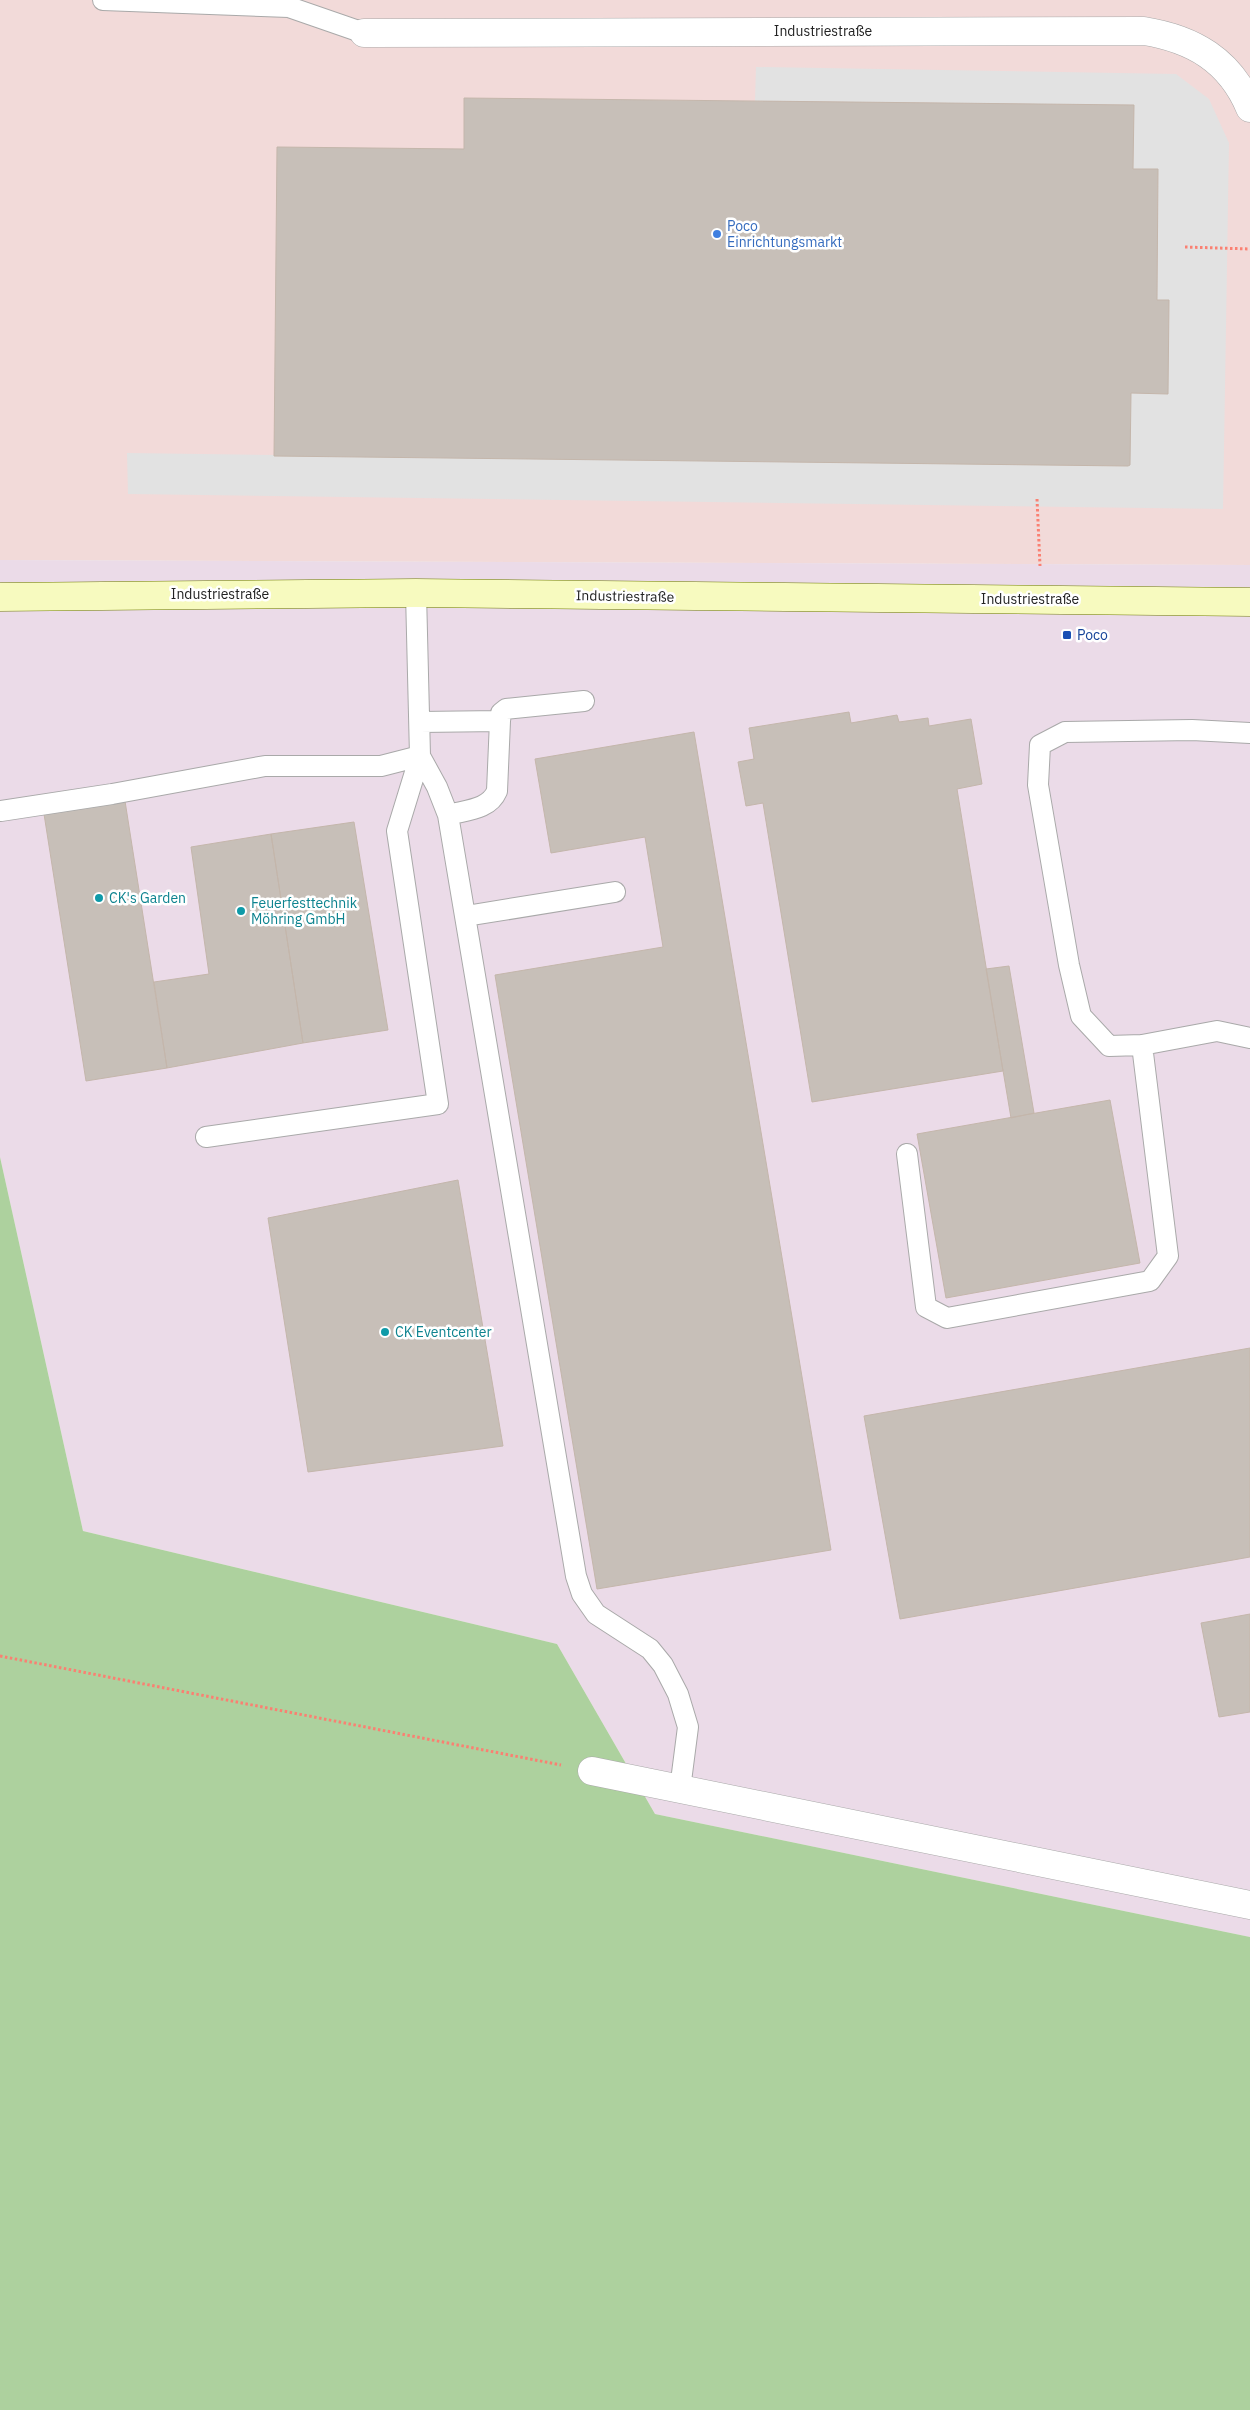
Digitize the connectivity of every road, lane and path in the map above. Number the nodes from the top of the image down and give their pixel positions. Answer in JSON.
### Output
{"nodes":[{"id":1,"x":104,"y":0,"type":"edge"},
{"id":2,"x":364,"y":33,"type":"joint"},
{"id":3,"x":1242,"y":73,"type":"edge"},
{"id":4,"x":1250,"y":108,"type":"edge"},
{"id":5,"x":1185,"y":247,"type":"dead end"},
{"id":6,"x":1250,"y":249,"type":"edge"},
{"id":7,"x":1037,"y":499,"type":"dead end"},
{"id":8,"x":416,"y":592,"type":"junction"},
{"id":9,"x":0,"y":598,"type":"edge"},
{"id":10,"x":1042,"y":599,"type":"junction"},
{"id":11,"x":1250,"y":602,"type":"edge"},
{"id":12,"x":584,"y":701,"type":"dead end"},
{"id":13,"x":500,"y":721,"type":"junction"},
{"id":14,"x":420,"y":722,"type":"junction"},
{"id":15,"x":1250,"y":733,"type":"edge"},
{"id":16,"x":420,"y":756,"type":"junction"},
{"id":17,"x":1,"y":811,"type":"edge"},
{"id":18,"x":448,"y":815,"type":"junction"},
{"id":19,"x":615,"y":892,"type":"dead end"},
{"id":20,"x":466,"y":916,"type":"junction"},
{"id":21,"x":1250,"y":1038,"type":"edge"},
{"id":22,"x":1142,"y":1045,"type":"junction"},
{"id":23,"x":206,"y":1136,"type":"dead end"},
{"id":24,"x":906,"y":1154,"type":"dead end"},
{"id":25,"x":0,"y":1656,"type":"edge"},
{"id":26,"x":592,"y":1771,"type":"joint"},
{"id":27,"x":680,"y":1789,"type":"junction"},
{"id":28,"x":1250,"y":1905,"type":"edge"}],
"edges":[{"from":1,"to":2,"type":"lane"},
{"from":2,"to":3,"type":"street","name":"Industriestraße"},
{"from":3,"to":4,"type":"street","name":"Industriestraße"},
{"from":5,"to":6,"type":"path"},
{"from":7,"to":10,"type":"path"},
{"from":8,"to":9,"type":"street","name":"Industriestraße"},
{"from":8,"to":10,"type":"street","name":"Industriestraße"},
{"from":8,"to":14,"type":"lane"},
{"from":10,"to":11,"type":"street","name":"Industriestraße"},
{"from":12,"to":13,"type":"lane"},
{"from":13,"to":14,"type":"lane"},
{"from":13,"to":18,"type":"lane"},
{"from":14,"to":16,"type":"lane"},
{"from":15,"to":22,"type":"lane"},
{"from":16,"to":17,"type":"lane"},
{"from":16,"to":18,"type":"lane"},
{"from":16,"to":23,"type":"lane"},
{"from":18,"to":20,"type":"lane"},
{"from":19,"to":20,"type":"lane"},
{"from":20,"to":27,"type":"lane"},
{"from":21,"to":22,"type":"lane"},
{"from":22,"to":24,"type":"lane"},
{"from":25,"to":26,"type":"path"},
{"from":26,"to":27,"type":"street"},
{"from":27,"to":28,"type":"street"}]}
